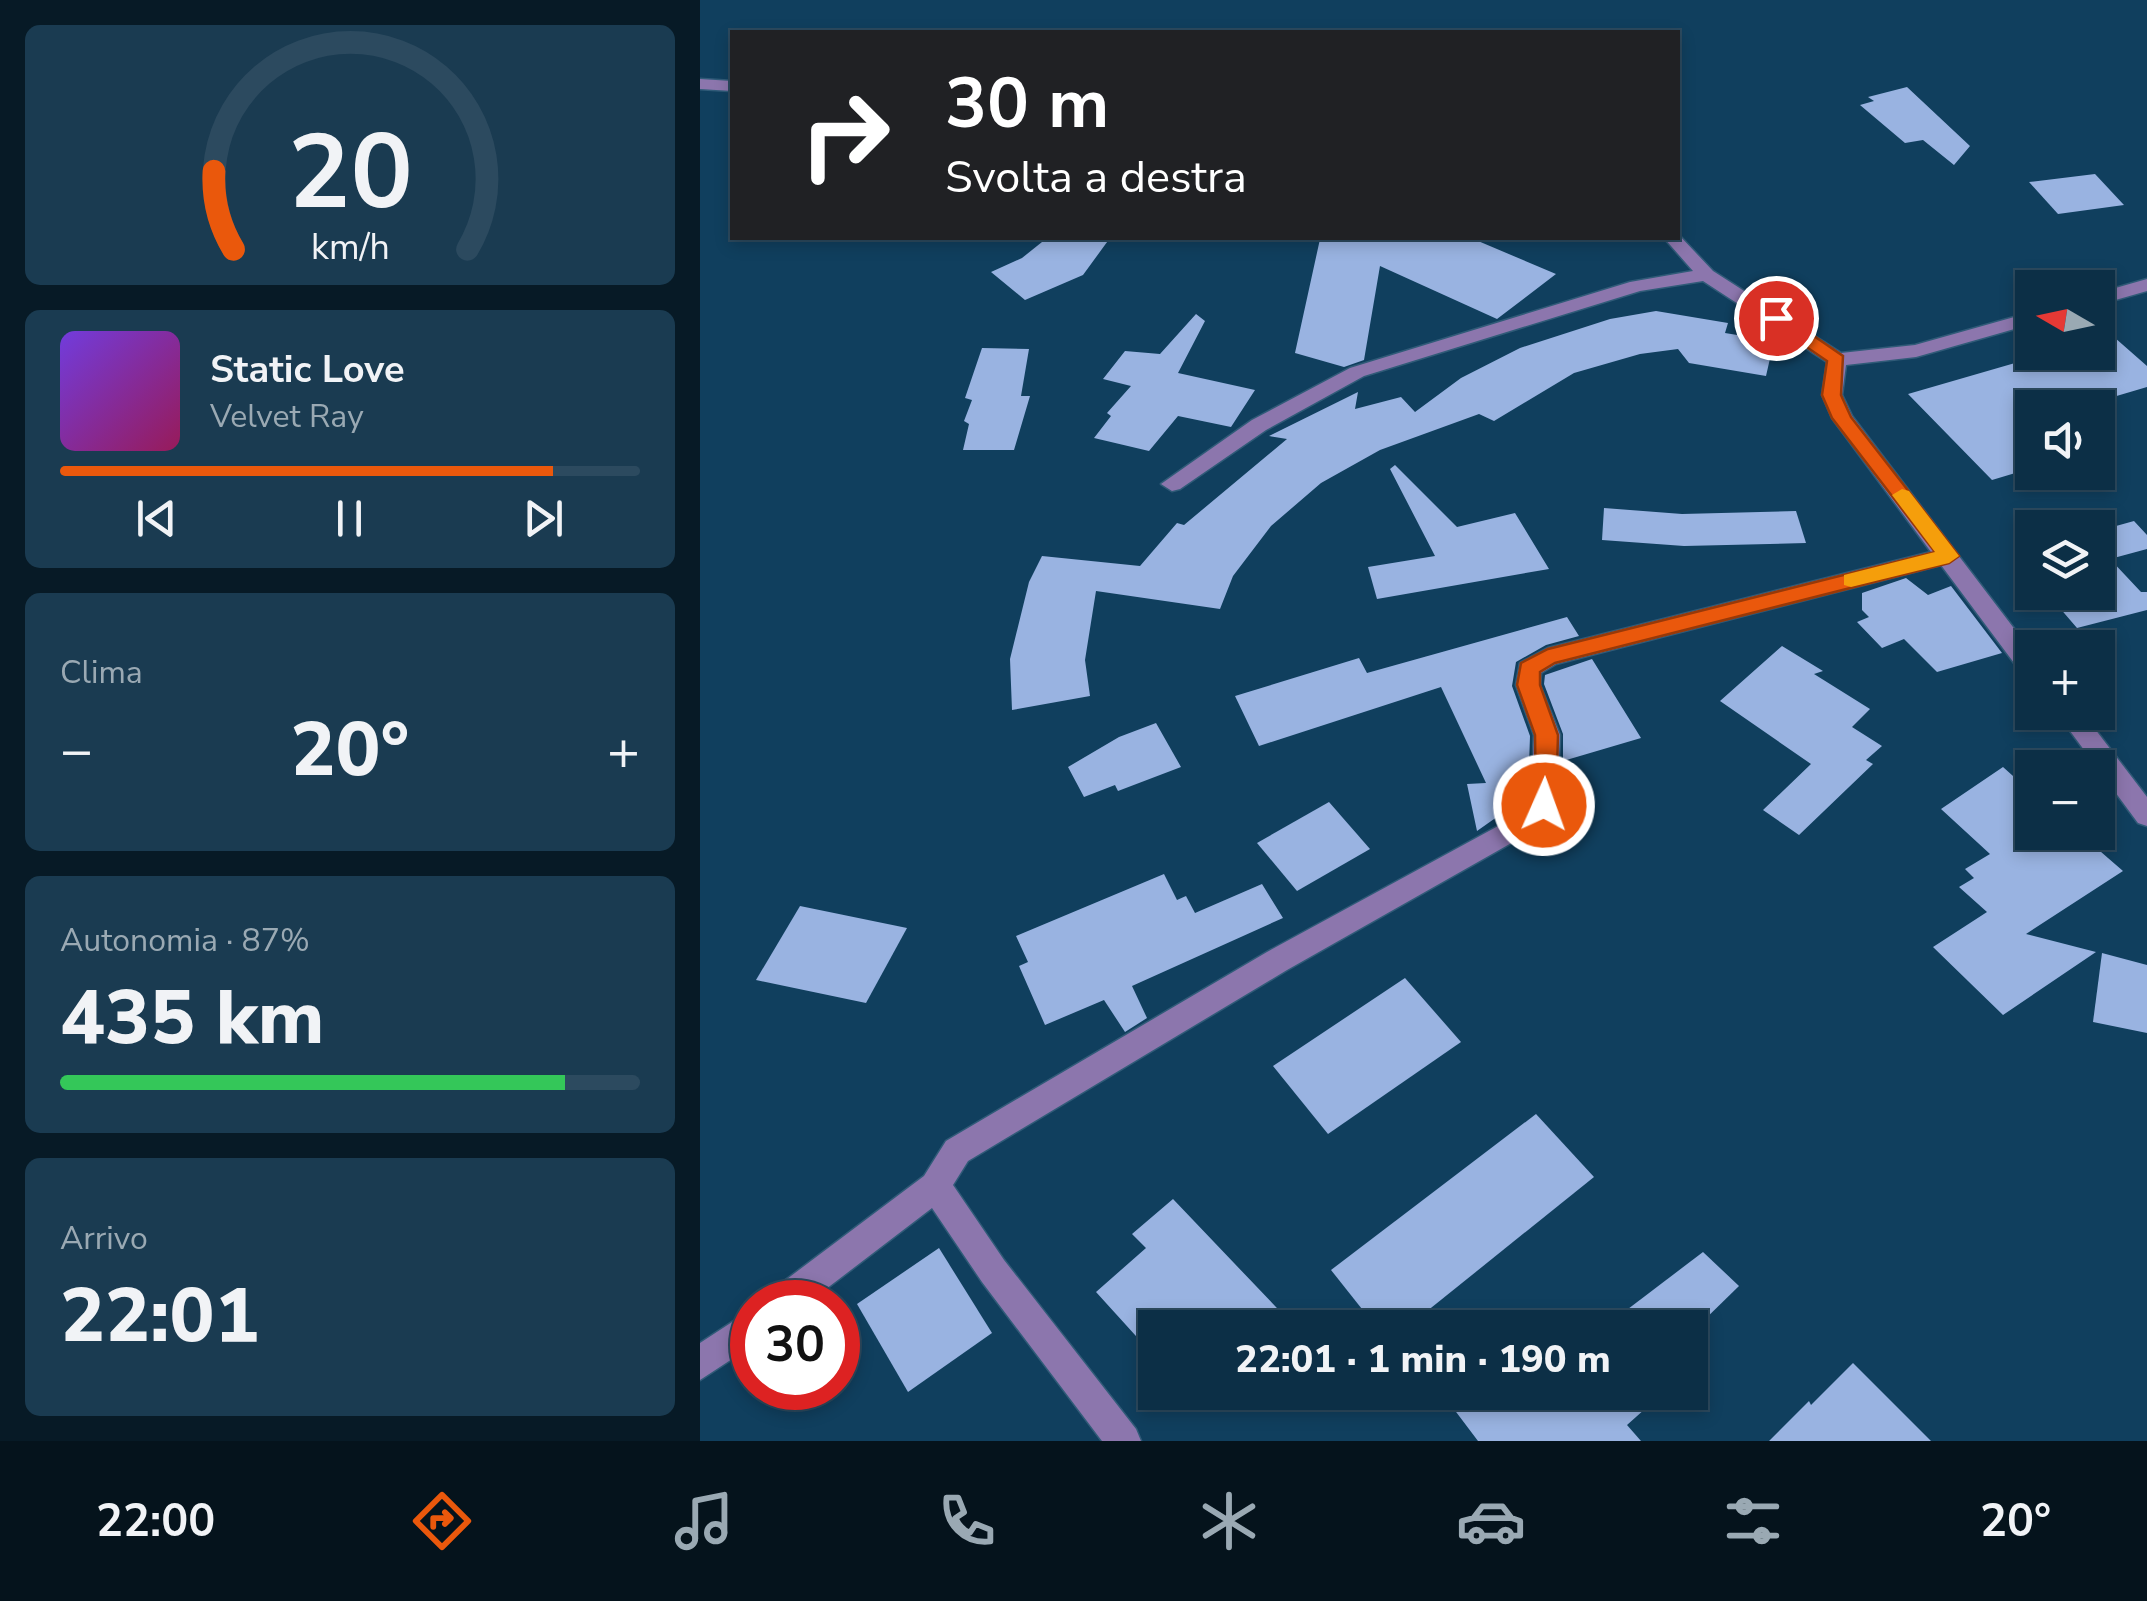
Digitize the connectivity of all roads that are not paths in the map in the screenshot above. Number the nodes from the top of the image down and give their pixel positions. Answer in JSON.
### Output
{"nodes":[{"id":1,"x":700,"y":84,"type":"edge"},
{"id":2,"x":730,"y":86,"type":"edge"},
{"id":3,"x":1676,"y":240,"type":"edge"},
{"id":4,"x":1706,"y":275,"type":"junction"},
{"id":5,"x":2147,"y":284,"type":"edge"},
{"id":6,"x":2115,"y":294,"type":"edge"},
{"id":7,"x":2015,"y":323,"type":"edge"},
{"id":8,"x":1837,"y":360,"type":"junction"},
{"id":9,"x":1172,"y":484,"type":"dead end"},
{"id":10,"x":1949,"y":556,"type":"junction"},
{"id":11,"x":2015,"y":646,"type":"edge"},
{"id":12,"x":2082,"y":730,"type":"edge"},
{"id":13,"x":2147,"y":816,"type":"edge"},
{"id":14,"x":935,"y":1186,"type":"junction"},
{"id":15,"x":812,"y":1280,"type":"edge"},
{"id":16,"x":730,"y":1342,"type":"edge"},
{"id":17,"x":700,"y":1363,"type":"edge"},
{"id":18,"x":1124,"y":1441,"type":"edge"}],
"edges":[{"from":1,"to":2,"type":"street"},
{"from":3,"to":4,"type":"street"},
{"from":4,"to":8,"type":"street"},
{"from":4,"to":9,"type":"street"},
{"from":5,"to":6,"type":"street"},
{"from":7,"to":8,"type":"street"},
{"from":8,"to":10,"type":"street"},
{"from":10,"to":11,"type":"street"},
{"from":10,"to":14,"type":"street"},
{"from":12,"to":13,"type":"street"},
{"from":14,"to":15,"type":"street"},
{"from":14,"to":18,"type":"street"},
{"from":16,"to":17,"type":"street"}]}
